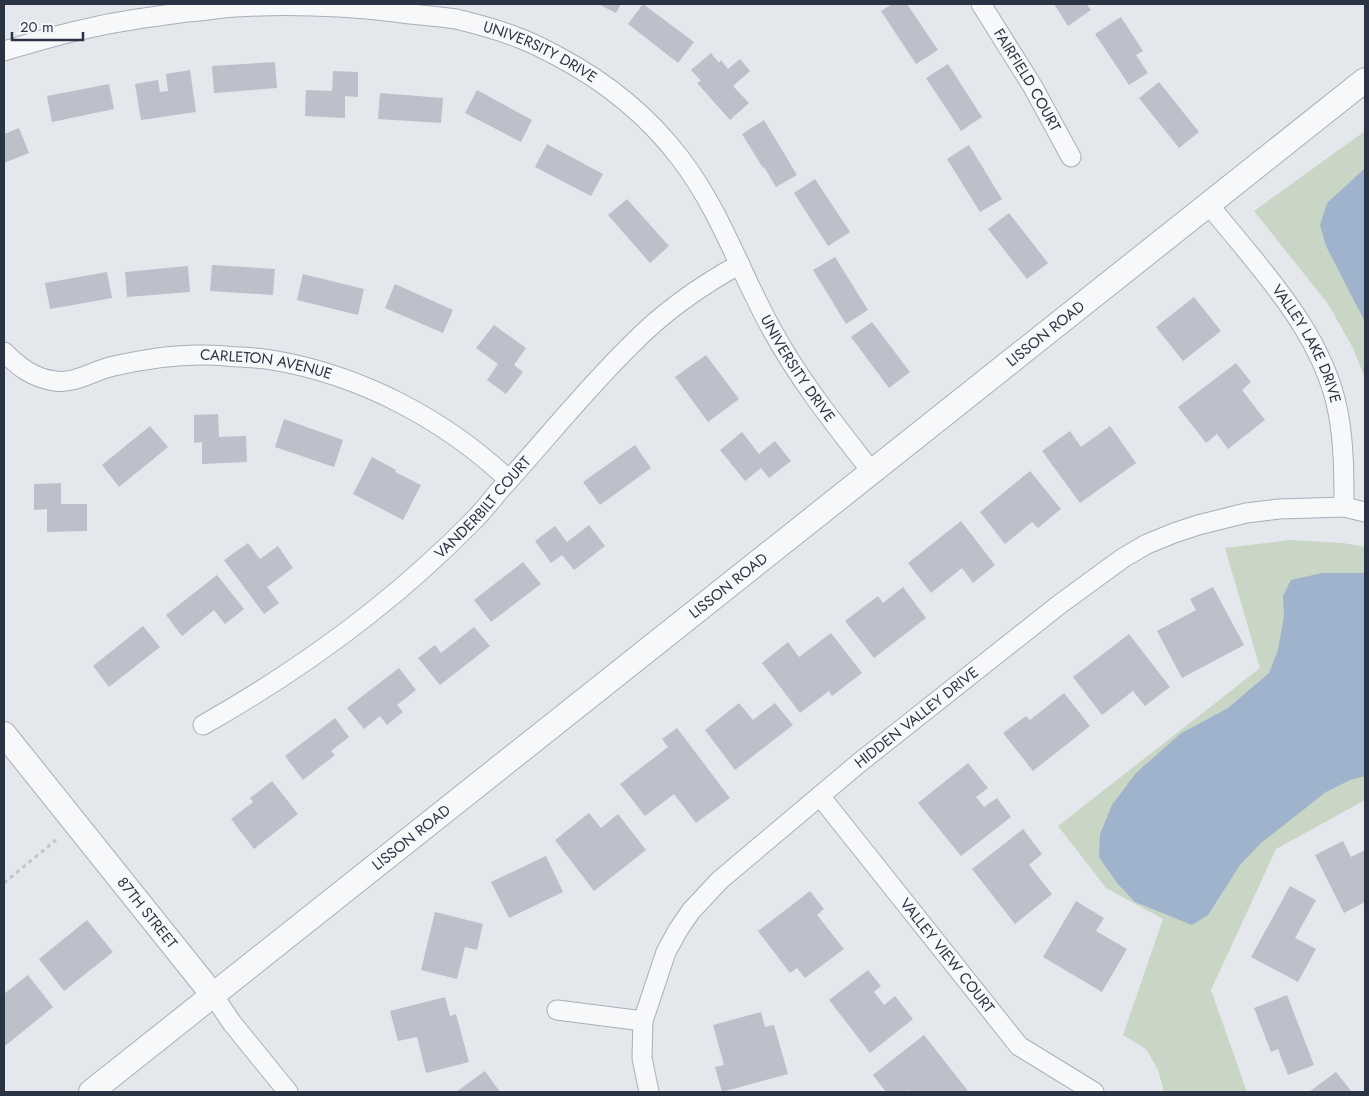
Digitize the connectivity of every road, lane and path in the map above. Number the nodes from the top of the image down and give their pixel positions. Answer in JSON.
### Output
{"nodes":[{"id":1,"x":981,"y":4,"type":"edge"},
{"id":2,"x":180,"y":8,"type":"edge"},
{"id":3,"x":414,"y":9,"type":"edge"},
{"id":4,"x":4,"y":51,"type":"edge"},
{"id":5,"x":1365,"y":80,"type":"edge"},
{"id":6,"x":1071,"y":157,"type":"dead end"},
{"id":7,"x":1209,"y":205,"type":"junction"},
{"id":8,"x":740,"y":264,"type":"junction"},
{"id":9,"x":4,"y":352,"type":"edge"},
{"id":10,"x":872,"y":472,"type":"junction"},
{"id":11,"x":509,"y":480,"type":"junction"},
{"id":12,"x":1344,"y":506,"type":"junction"},
{"id":13,"x":1365,"y":512,"type":"edge"},
{"id":14,"x":203,"y":725,"type":"dead end"},
{"id":15,"x":4,"y":734,"type":"edge"},
{"id":16,"x":820,"y":796,"type":"junction"},
{"id":17,"x":56,"y":840,"type":"dead end"},
{"id":18,"x":4,"y":883,"type":"edge"},
{"id":19,"x":213,"y":995,"type":"junction"},
{"id":20,"x":557,"y":1010,"type":"dead end"},
{"id":21,"x":643,"y":1021,"type":"junction"},
{"id":22,"x":91,"y":1092,"type":"edge"},
{"id":23,"x":288,"y":1092,"type":"edge"},
{"id":24,"x":649,"y":1092,"type":"edge"},
{"id":25,"x":1094,"y":1092,"type":"edge"}],
"edges":[{"from":1,"to":6,"type":"street","name":"FAIRFIELD COURT"},
{"from":2,"to":3,"type":"street","name":"UNIVERSITY DRIVE"},
{"from":2,"to":4,"type":"street","name":"UNIVERSITY DRIVE"},
{"from":3,"to":8,"type":"street","name":"UNIVERSITY DRIVE"},
{"from":5,"to":7,"type":"street","name":"LISSON ROAD"},
{"from":7,"to":10,"type":"street","name":"LISSON ROAD"},
{"from":7,"to":12,"type":"street","name":"VALLEY LAKE DRIVE"},
{"from":8,"to":10,"type":"street","name":"UNIVERSITY DRIVE"},
{"from":8,"to":11,"type":"street","name":"VANDERBILT COURT"},
{"from":9,"to":11,"type":"street","name":"CARLETON AVENUE"},
{"from":10,"to":19,"type":"street","name":"LISSON ROAD"},
{"from":11,"to":14,"type":"street","name":"VANDERBILT COURT"},
{"from":12,"to":13,"type":"street","name":"HIDDEN VALLEY DRIVE"},
{"from":12,"to":16,"type":"street","name":"HIDDEN VALLEY DRIVE"},
{"from":15,"to":19,"type":"street","name":"87TH STREET"},
{"from":16,"to":21,"type":"street","name":"HIDDEN VALLEY DRIVE"},
{"from":16,"to":25,"type":"street","name":"VALLEY VIEW COURT"},
{"from":17,"to":18,"type":"path"},
{"from":19,"to":22,"type":"street","name":"LISSON ROAD"},
{"from":19,"to":23,"type":"street","name":"87TH STREET"},
{"from":20,"to":21,"type":"street"},
{"from":21,"to":24,"type":"street","name":"HIDDEN VALLEY DRIVE"}]}
